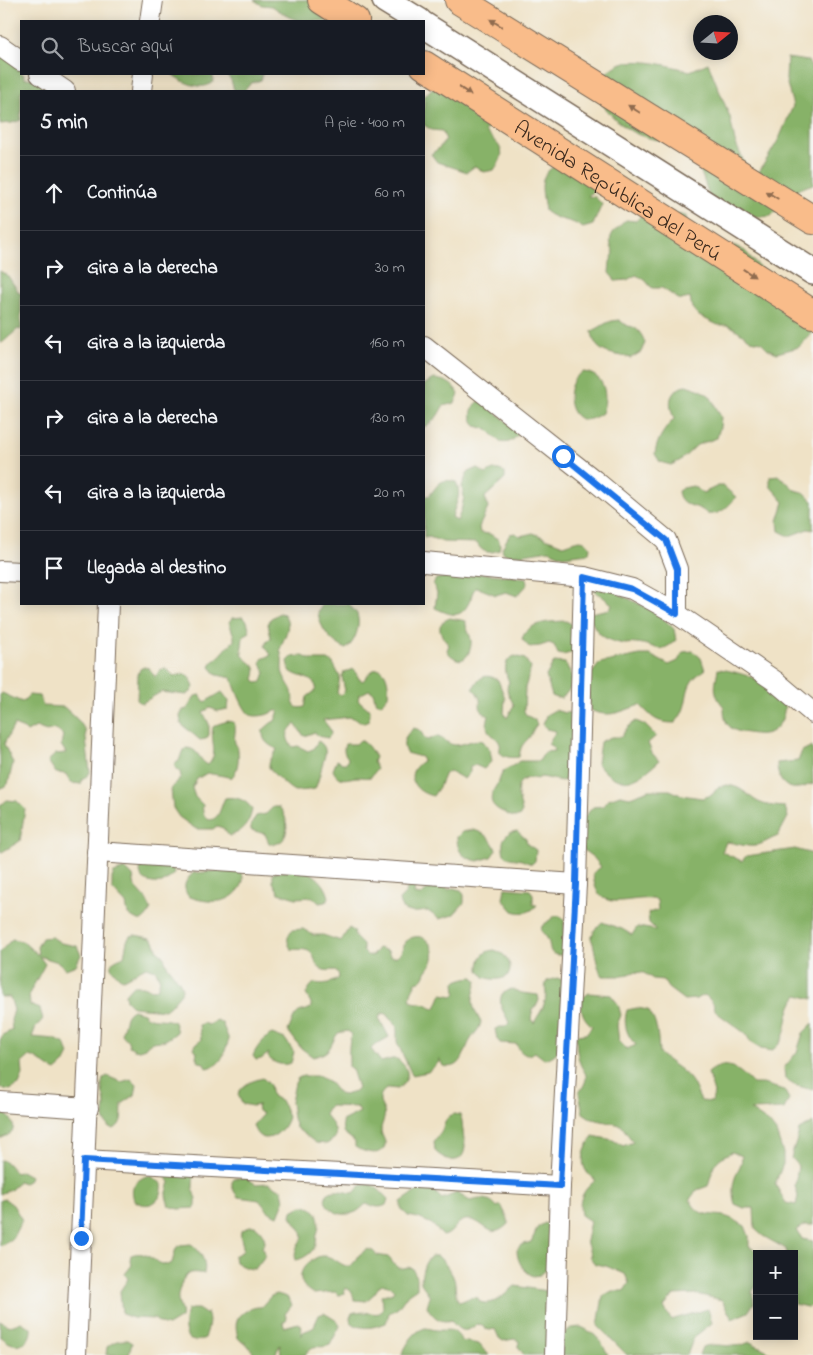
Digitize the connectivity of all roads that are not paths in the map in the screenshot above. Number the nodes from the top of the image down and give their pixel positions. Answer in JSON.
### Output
{"nodes":[{"id":1,"x":153,"y":0,"type":"edge"},
{"id":2,"x":322,"y":0,"type":"edge"},
{"id":3,"x":385,"y":0,"type":"edge"},
{"id":4,"x":459,"y":0,"type":"edge"},
{"id":5,"x":150,"y":20,"type":"edge"},
{"id":6,"x":353,"y":20,"type":"edge"},
{"id":7,"x":417,"y":20,"type":"edge"},
{"id":8,"x":425,"y":25,"type":"edge"},
{"id":9,"x":0,"y":46,"type":"edge"},
{"id":10,"x":20,"y":60,"type":"edge"},
{"id":11,"x":425,"y":66,"type":"edge"},
{"id":12,"x":41,"y":75,"type":"edge"},
{"id":13,"x":143,"y":75,"type":"edge"},
{"id":14,"x":64,"y":90,"type":"edge"},
{"id":15,"x":141,"y":90,"type":"edge"},
{"id":16,"x":813,"y":220,"type":"edge"},
{"id":17,"x":813,"y":272,"type":"edge"},
{"id":18,"x":813,"y":314,"type":"edge"},
{"id":19,"x":425,"y":347,"type":"edge"},
{"id":20,"x":425,"y":562,"type":"edge"},
{"id":21,"x":0,"y":571,"type":"edge"},
{"id":22,"x":20,"y":572,"type":"edge"},
{"id":23,"x":584,"y":577,"type":"junction"},
{"id":24,"x":108,"y":605,"type":"edge"},
{"id":25,"x":677,"y":614,"type":"junction"},
{"id":26,"x":813,"y":713,"type":"edge"},
{"id":27,"x":98,"y":852,"type":"junction"},
{"id":28,"x":576,"y":884,"type":"junction"},
{"id":29,"x":0,"y":1102,"type":"edge"},
{"id":30,"x":88,"y":1108,"type":"junction"},
{"id":31,"x":84,"y":1160,"type":"junction"},
{"id":32,"x":560,"y":1186,"type":"junction"},
{"id":33,"x":76,"y":1355,"type":"edge"},
{"id":34,"x":555,"y":1355,"type":"edge"}],
"edges":[{"from":1,"to":5,"type":"street"},
{"from":2,"to":6,"type":"highway"},
{"from":3,"to":7,"type":"street"},
{"from":16,"to":4,"type":"highway","one_way":true},
{"from":8,"to":17,"type":"street"},
{"from":9,"to":10,"type":"street"},
{"from":11,"to":18,"type":"highway","name":"Avenida República del Perú","one_way":true},
{"from":12,"to":14,"type":"street"},
{"from":13,"to":15,"type":"street"},
{"from":19,"to":25,"type":"street"},
{"from":20,"to":23,"type":"street"},
{"from":21,"to":22,"type":"street"},
{"from":23,"to":25,"type":"street"},
{"from":23,"to":28,"type":"street"},
{"from":24,"to":27,"type":"street"},
{"from":25,"to":26,"type":"street"},
{"from":27,"to":28,"type":"street"},
{"from":27,"to":30,"type":"street"},
{"from":28,"to":32,"type":"street"},
{"from":29,"to":30,"type":"street"},
{"from":30,"to":31,"type":"street"},
{"from":31,"to":32,"type":"street"},
{"from":31,"to":33,"type":"street"},
{"from":32,"to":34,"type":"street"}]}
